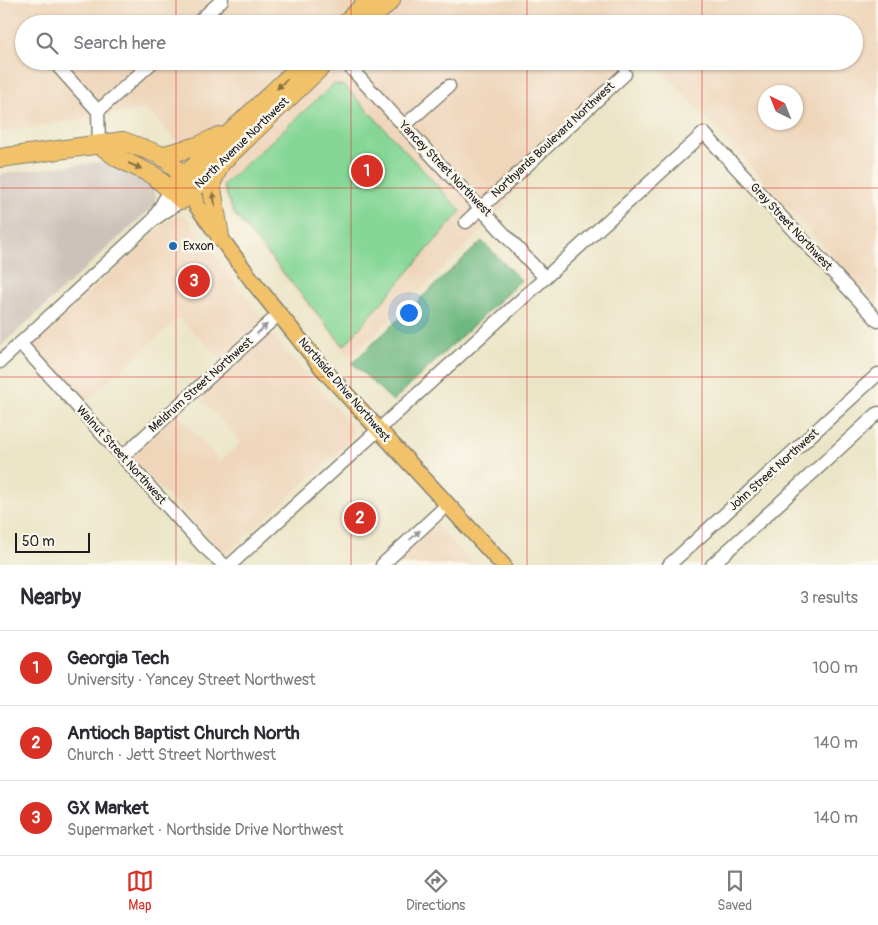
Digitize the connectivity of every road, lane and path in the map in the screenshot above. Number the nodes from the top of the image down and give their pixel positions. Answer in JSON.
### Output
{"nodes":[{"id":1,"x":222,"y":0,"type":"edge"},
{"id":2,"x":369,"y":0,"type":"edge"},
{"id":3,"x":390,"y":0,"type":"edge"},
{"id":4,"x":206,"y":15,"type":"edge"},
{"id":5,"x":354,"y":15,"type":"edge"},
{"id":6,"x":375,"y":15,"type":"edge"},
{"id":7,"x":62,"y":70,"type":"edge"},
{"id":8,"x":144,"y":70,"type":"edge"},
{"id":9,"x":297,"y":70,"type":"edge"},
{"id":10,"x":318,"y":70,"type":"edge"},
{"id":11,"x":352,"y":70,"type":"edge"},
{"id":12,"x":625,"y":74,"type":"dead end"},
{"id":13,"x":449,"y":86,"type":"dead end"},
{"id":14,"x":98,"y":111,"type":"junction"},
{"id":15,"x":241,"y":124,"type":"junction"},
{"id":16,"x":404,"y":126,"type":"junction"},
{"id":17,"x":99,"y":144,"type":"junction"},
{"id":18,"x":160,"y":156,"type":"junction"},
{"id":19,"x":0,"y":158,"type":"edge"},
{"id":20,"x":221,"y":163,"type":"junction"},
{"id":21,"x":185,"y":192,"type":"junction"},
{"id":22,"x":481,"y":206,"type":"junction"},
{"id":23,"x":466,"y":222,"type":"dead end"},
{"id":24,"x":220,"y":237,"type":"junction"},
{"id":25,"x":545,"y":278,"type":"junction"},
{"id":26,"x":279,"y":314,"type":"junction"},
{"id":27,"x":878,"y":321,"type":"edge"},
{"id":28,"x":20,"y":344,"type":"junction"},
{"id":29,"x":0,"y":362,"type":"edge"},
{"id":30,"x":878,"y":374,"type":"edge"},
{"id":31,"x":878,"y":413,"type":"edge"},
{"id":32,"x":378,"y":430,"type":"junction"},
{"id":33,"x":123,"y":456,"type":"junction"},
{"id":34,"x":447,"y":505,"type":"junction"},
{"id":35,"x":224,"y":565,"type":"edge"},
{"id":36,"x":230,"y":565,"type":"edge"},
{"id":37,"x":382,"y":565,"type":"edge"},
{"id":38,"x":503,"y":565,"type":"edge"},
{"id":39,"x":669,"y":565,"type":"edge"},
{"id":40,"x":712,"y":565,"type":"edge"}],
"edges":[{"from":1,"to":4,"type":"street"},
{"from":2,"to":5,"type":"highway"},
{"from":3,"to":6,"type":"highway"},
{"from":7,"to":14,"type":"street"},
{"from":8,"to":14,"type":"street"},
{"from":9,"to":15,"type":"highway","name":"North Avenue Northwest","one_way":true},
{"from":10,"to":20,"type":"highway","name":"North Avenue Northwest"},
{"from":11,"to":16,"type":"street","name":"Yancey Street Northwest"},
{"from":12,"to":22,"type":"street","name":"Northyards Boulevard Northwest"},
{"from":13,"to":16,"type":"street"},
{"from":14,"to":17,"type":"street"},
{"from":15,"to":18,"type":"highway"},
{"from":15,"to":21,"type":"highway","name":"North Avenue Northwest"},
{"from":16,"to":22,"type":"street","name":"Yancey Street Northwest"},
{"from":17,"to":18,"type":"highway","name":"Northside Drive Northwest"},
{"from":17,"to":19,"type":"highway","name":"Northside Drive Northwest"},
{"from":17,"to":21,"type":"highway","name":"Northside Drive Northwest","one_way":true},
{"from":18,"to":21,"type":"highway","name":"Northside Drive Northwest"},
{"from":20,"to":21,"type":"highway","name":"North Avenue Northwest"},
{"from":24,"to":20,"type":"highway","one_way":true},
{"from":21,"to":24,"type":"main road","name":"Northside Drive Northwest"},
{"from":21,"to":28,"type":"street","name":"North Avenue Northwest"},
{"from":22,"to":23,"type":"street","name":"Northyards Boulevard Northwest"},
{"from":22,"to":25,"type":"street","name":"Yancey Street Northwest"},
{"from":24,"to":26,"type":"main road","name":"Northside Drive Northwest"},
{"from":25,"to":27,"type":"street","name":"Gray Street Northwest"},
{"from":25,"to":32,"type":"street"},
{"from":26,"to":32,"type":"main road","name":"Northside Drive Northwest"},
{"from":33,"to":26,"type":"street","name":"Meldrum Street Northwest","one_way":true},
{"from":28,"to":29,"type":"street","name":"North Avenue Northwest"},
{"from":28,"to":33,"type":"street","name":"Walnut Street Northwest"},
{"from":30,"to":39,"type":"street","name":"John Street Northwest"},
{"from":31,"to":40,"type":"street"},
{"from":32,"to":34,"type":"main road","name":"Northside Drive Northwest"},
{"from":32,"to":36,"type":"street"},
{"from":33,"to":35,"type":"street","name":"Walnut Street Northwest"},
{"from":37,"to":34,"type":"street","one_way":true},
{"from":34,"to":38,"type":"main road","name":"Northside Drive Northwest"}]}
